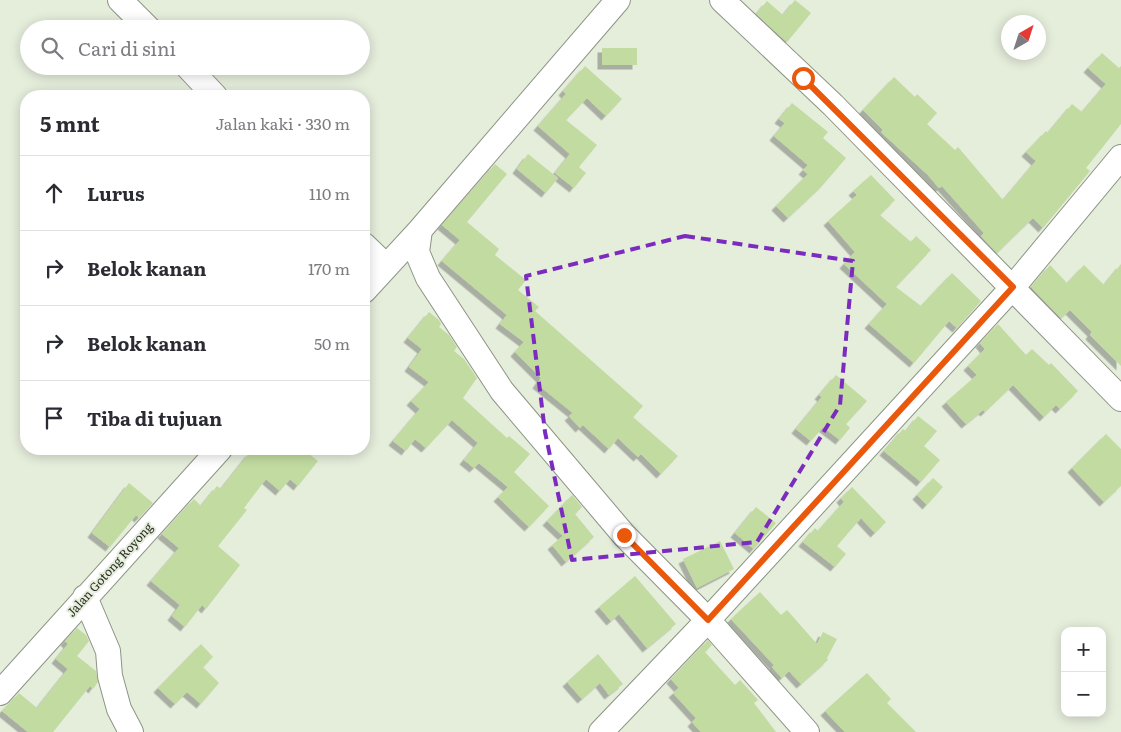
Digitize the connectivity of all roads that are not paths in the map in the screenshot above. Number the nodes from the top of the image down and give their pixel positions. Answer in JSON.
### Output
{"nodes":[{"id":1,"x":120,"y":0,"type":"edge"},
{"id":2,"x":618,"y":0,"type":"edge"},
{"id":3,"x":722,"y":0,"type":"edge"},
{"id":4,"x":140,"y":20,"type":"edge"},
{"id":5,"x":195,"y":75,"type":"edge"},
{"id":6,"x":209,"y":90,"type":"edge"},
{"id":7,"x":1121,"y":157,"type":"edge"},
{"id":8,"x":420,"y":230,"type":"junction"},
{"id":9,"x":370,"y":251,"type":"edge"},
{"id":10,"x":386,"y":266,"type":"junction"},
{"id":11,"x":370,"y":284,"type":"edge"},
{"id":12,"x":1013,"y":287,"type":"junction"},
{"id":13,"x":1121,"y":399,"type":"edge"},
{"id":14,"x":215,"y":455,"type":"edge"},
{"id":15,"x":85,"y":597,"type":"junction"},
{"id":16,"x":708,"y":620,"type":"junction"},
{"id":17,"x":0,"y":693,"type":"edge"},
{"id":18,"x":131,"y":732,"type":"edge"},
{"id":19,"x":601,"y":732,"type":"edge"},
{"id":20,"x":807,"y":732,"type":"edge"}],
"edges":[{"from":1,"to":4,"type":"street"},
{"from":2,"to":8,"type":"street"},
{"from":3,"to":12,"type":"street"},
{"from":5,"to":6,"type":"street"},
{"from":7,"to":12,"type":"street"},
{"from":8,"to":10,"type":"street"},
{"from":8,"to":16,"type":"street"},
{"from":9,"to":10,"type":"street"},
{"from":10,"to":11,"type":"street"},
{"from":12,"to":13,"type":"street"},
{"from":12,"to":16,"type":"street"},
{"from":14,"to":15,"type":"street","name":"Jalan Gotong Royong"},
{"from":15,"to":17,"type":"street","name":"Jalan Gotong Royong"},
{"from":15,"to":18,"type":"street"},
{"from":16,"to":19,"type":"street"},
{"from":16,"to":20,"type":"street"}]}
